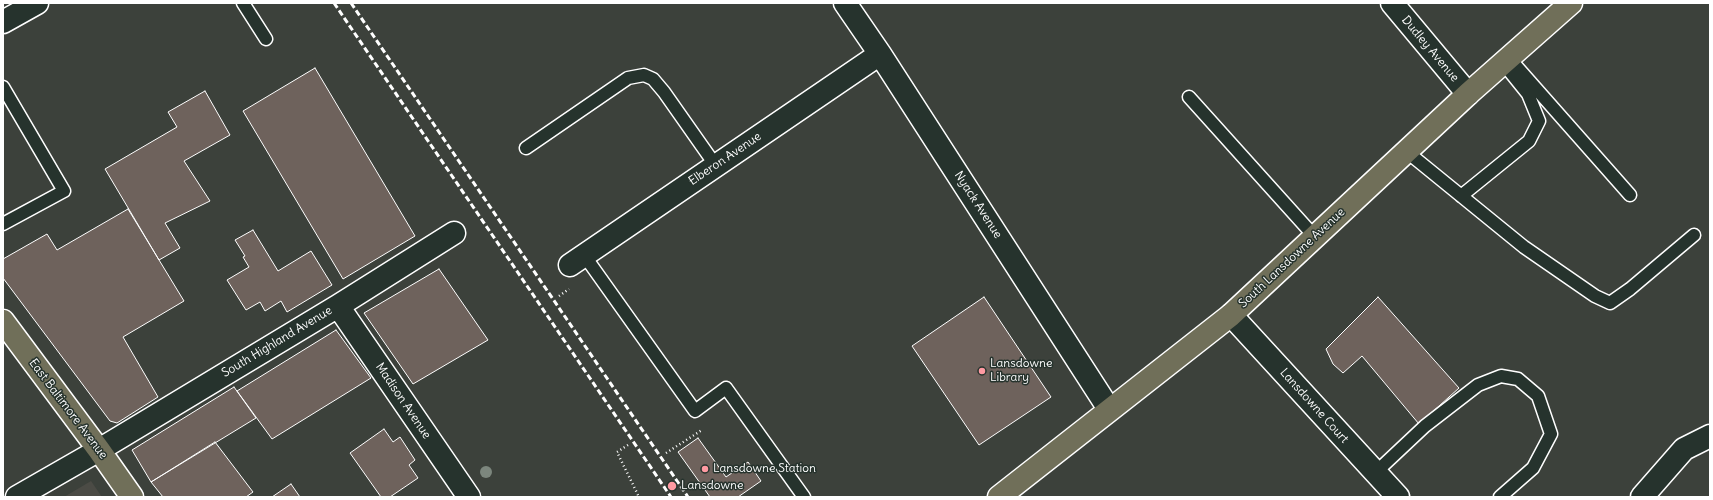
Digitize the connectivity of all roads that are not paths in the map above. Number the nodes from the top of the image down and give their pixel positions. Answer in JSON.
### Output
{"nodes":[{"id":1,"x":37,"y":3,"type":"edge"},
{"id":2,"x":243,"y":3,"type":"edge"},
{"id":3,"x":844,"y":3,"type":"edge"},
{"id":4,"x":1392,"y":3,"type":"edge"},
{"id":5,"x":1570,"y":3,"type":"edge"},
{"id":6,"x":3,"y":22,"type":"edge"},
{"id":7,"x":266,"y":39,"type":"dead end"},
{"id":8,"x":880,"y":54,"type":"junction"},
{"id":9,"x":1506,"y":60,"type":"junction"},
{"id":10,"x":3,"y":87,"type":"edge"},
{"id":11,"x":1468,"y":94,"type":"junction"},
{"id":12,"x":1189,"y":97,"type":"dead end"},
{"id":13,"x":526,"y":148,"type":"dead end"},
{"id":14,"x":1406,"y":151,"type":"junction"},
{"id":15,"x":716,"y":166,"type":"junction"},
{"id":16,"x":1630,"y":195,"type":"dead end"},
{"id":17,"x":1461,"y":196,"type":"junction"},
{"id":18,"x":3,"y":224,"type":"edge"},
{"id":19,"x":454,"y":233,"type":"dead end"},
{"id":20,"x":1694,"y":235,"type":"dead end"},
{"id":21,"x":1315,"y":237,"type":"junction"},
{"id":22,"x":577,"y":260,"type":"joint"},
{"id":23,"x":338,"y":306,"type":"junction"},
{"id":24,"x":1231,"y":315,"type":"junction"},
{"id":25,"x":3,"y":321,"type":"edge"},
{"id":26,"x":1109,"y":409,"type":"junction"},
{"id":27,"x":1710,"y":436,"type":"edge"},
{"id":28,"x":99,"y":450,"type":"junction"},
{"id":29,"x":1375,"y":473,"type":"junction"},
{"id":30,"x":28,"y":495,"type":"edge"},
{"id":31,"x":132,"y":497,"type":"edge"},
{"id":32,"x":469,"y":497,"type":"edge"},
{"id":33,"x":804,"y":497,"type":"edge"},
{"id":34,"x":999,"y":497,"type":"edge"},
{"id":35,"x":1398,"y":497,"type":"edge"},
{"id":36,"x":1500,"y":497,"type":"edge"},
{"id":37,"x":1642,"y":497,"type":"edge"}],
"edges":[{"from":1,"to":6,"type":"street"},
{"from":2,"to":7,"type":"lane"},
{"from":3,"to":8,"type":"street","name":"Nyack Avenue"},
{"from":4,"to":11,"type":"street","name":"Dudley Avenue"},
{"from":5,"to":9,"type":"main road","name":"South Lansdowne Avenue"},
{"from":8,"to":15,"type":"street","name":"Elberon Avenue"},
{"from":8,"to":26,"type":"street","name":"Nyack Avenue"},
{"from":9,"to":11,"type":"main road","name":"South Lansdowne Avenue"},
{"from":9,"to":16,"type":"lane"},
{"from":9,"to":17,"type":"lane"},
{"from":10,"to":18,"type":"lane"},
{"from":11,"to":14,"type":"main road","name":"South Lansdowne Avenue"},
{"from":12,"to":21,"type":"lane"},
{"from":13,"to":15,"type":"lane"},
{"from":14,"to":17,"type":"lane"},
{"from":14,"to":21,"type":"main road","name":"South Lansdowne Avenue"},
{"from":15,"to":22,"type":"street","name":"Elberon Avenue"},
{"from":17,"to":20,"type":"lane"},
{"from":19,"to":23,"type":"street","name":"South Highland Avenue"},
{"from":21,"to":24,"type":"main road","name":"South Lansdowne Avenue"},
{"from":22,"to":33,"type":"lane"},
{"from":23,"to":28,"type":"street","name":"South Highland Avenue"},
{"from":23,"to":32,"type":"street","name":"Madison Avenue"},
{"from":24,"to":26,"type":"main road","name":"South Lansdowne Avenue"},
{"from":24,"to":29,"type":"street","name":"Lansdowne Court"},
{"from":25,"to":28,"type":"main road","name":"East Baltimore Avenue"},
{"from":26,"to":34,"type":"main road","name":"South Lansdowne Avenue"},
{"from":27,"to":37,"type":"street"},
{"from":28,"to":30,"type":"street","name":"South Highland Avenue"},
{"from":28,"to":31,"type":"main road","name":"East Baltimore Avenue"},
{"from":29,"to":35,"type":"street","name":"Lansdowne Court"},
{"from":29,"to":36,"type":"lane"}]}
